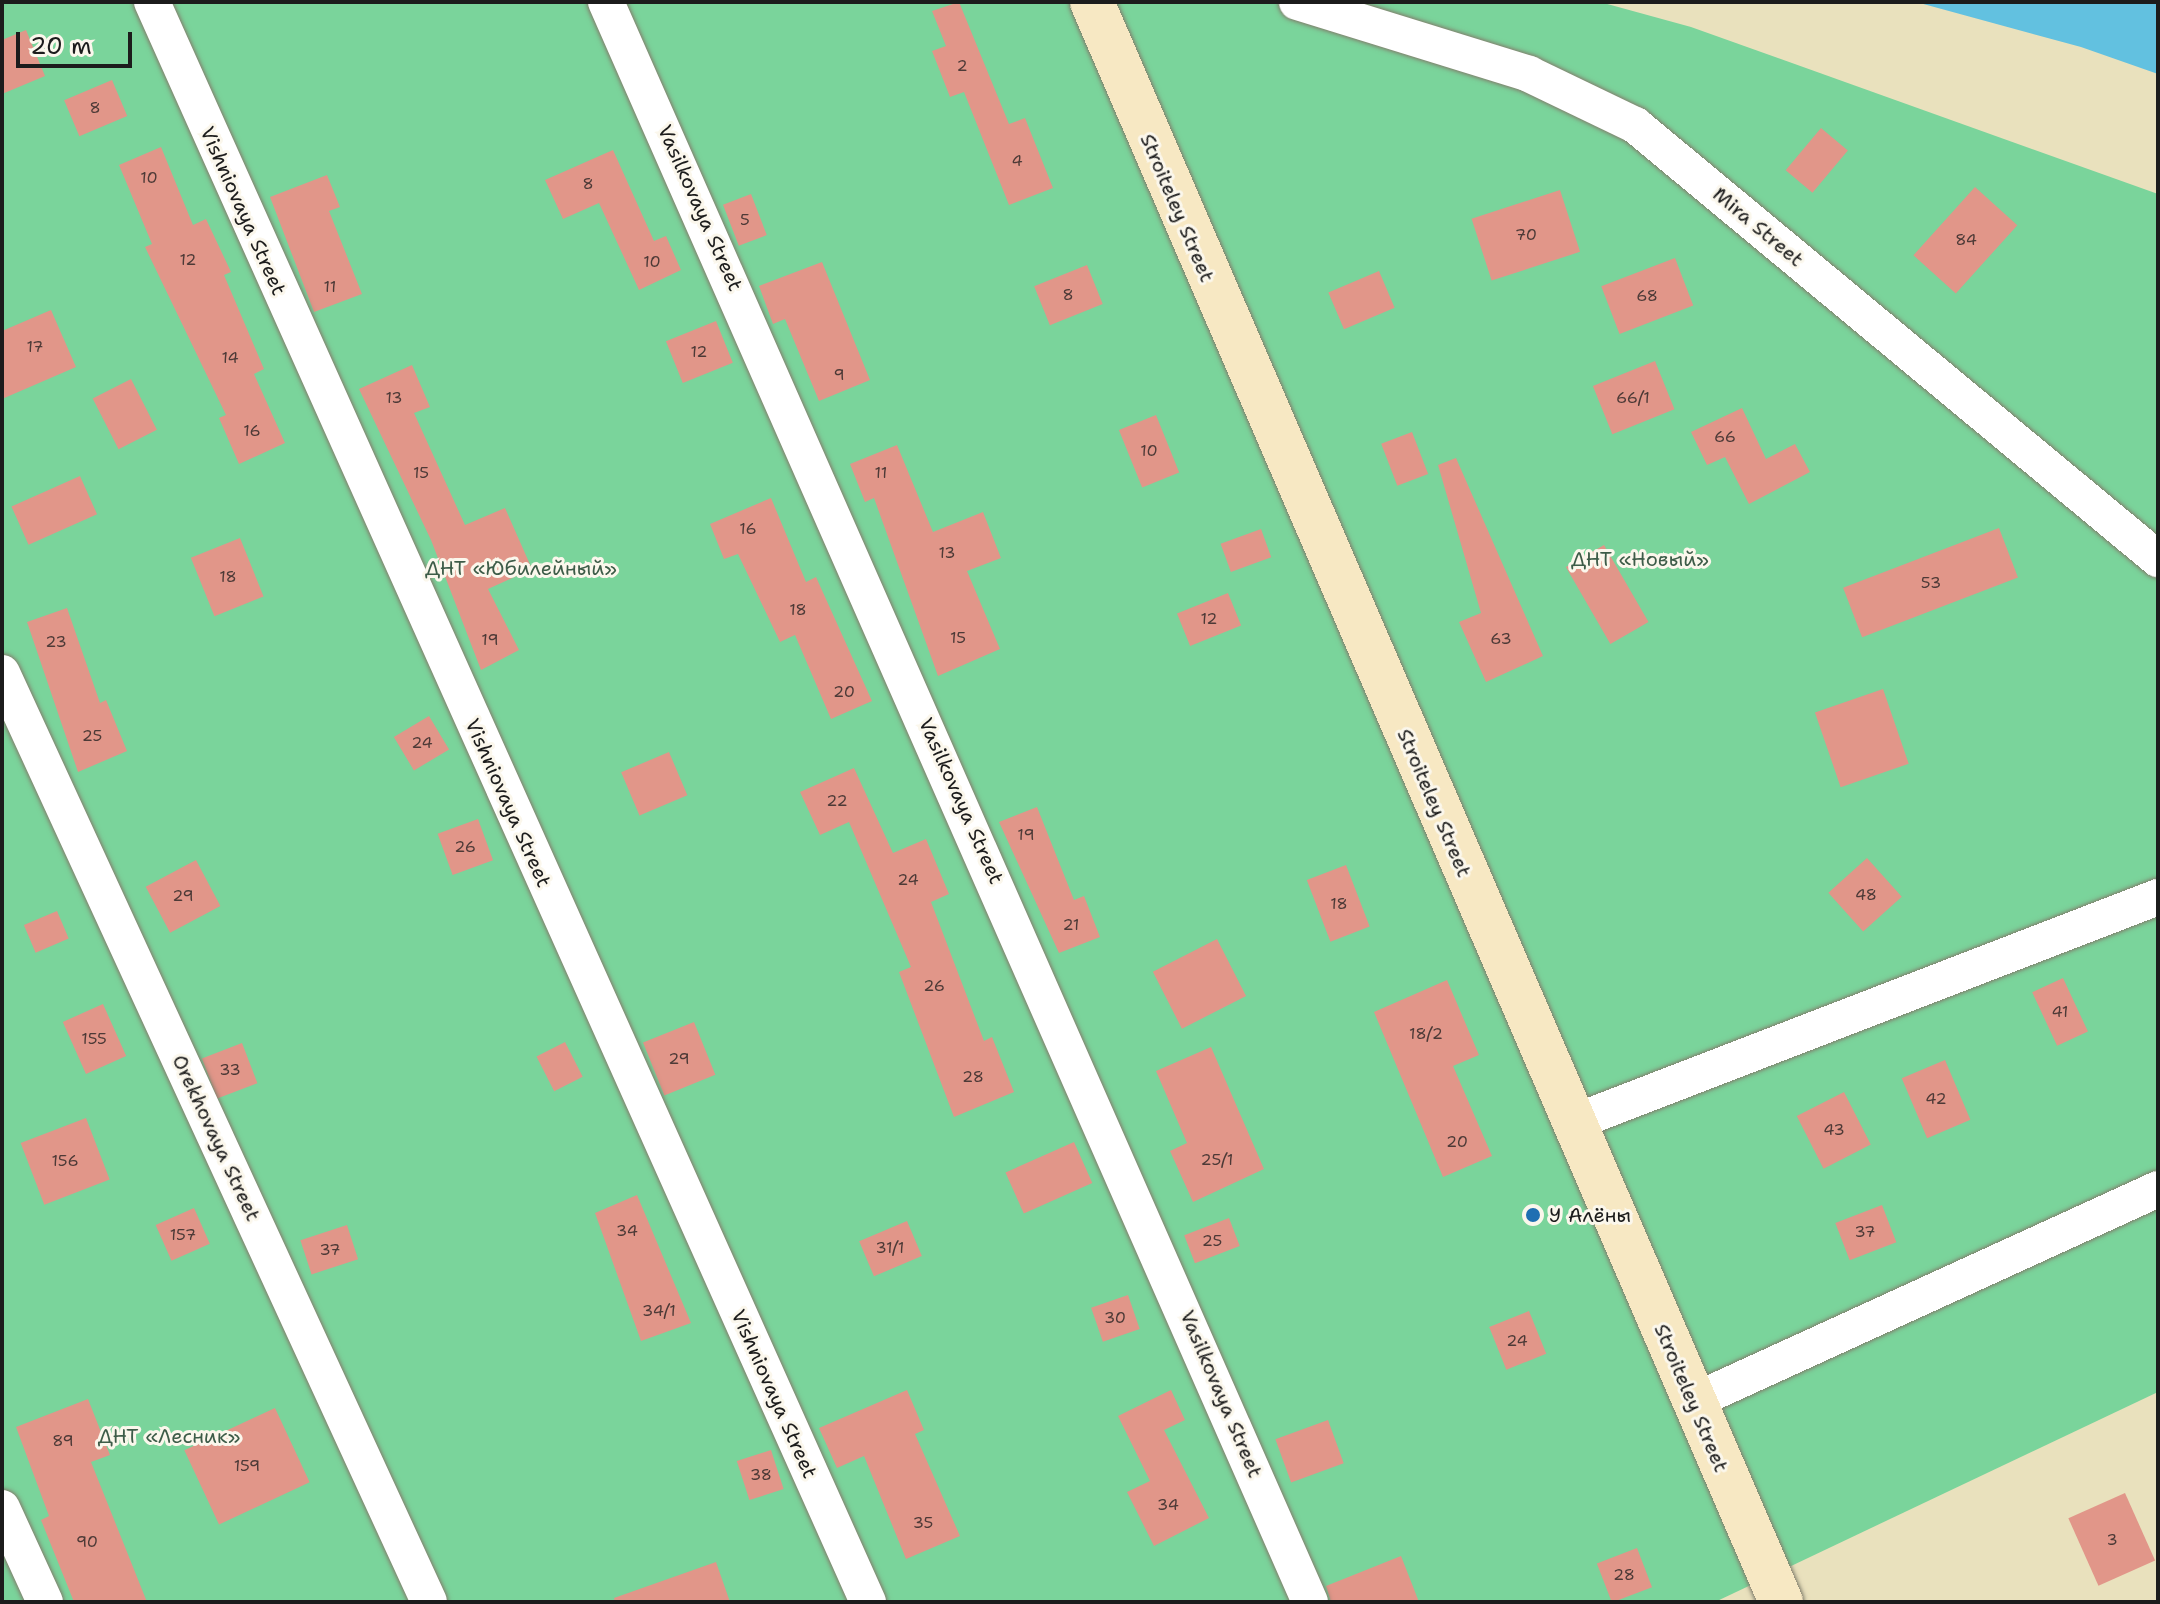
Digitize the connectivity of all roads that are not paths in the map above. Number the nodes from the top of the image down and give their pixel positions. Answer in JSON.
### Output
{"nodes":[{"id":1,"x":152,"y":2,"type":"edge"},
{"id":2,"x":606,"y":2,"type":"edge"},
{"id":3,"x":1092,"y":2,"type":"edge"},
{"id":4,"x":1297,"y":2,"type":"edge"},
{"id":5,"x":2158,"y":559,"type":"edge"},
{"id":6,"x":2,"y":673,"type":"edge"},
{"id":7,"x":2158,"y":897,"type":"edge"},
{"id":8,"x":1572,"y":1123,"type":"junction"},
{"id":9,"x":2158,"y":1189,"type":"edge"},
{"id":10,"x":1692,"y":1402,"type":"junction"},
{"id":11,"x":2,"y":1508,"type":"edge"},
{"id":12,"x":45,"y":1602,"type":"edge"},
{"id":13,"x":429,"y":1602,"type":"edge"},
{"id":14,"x":868,"y":1602,"type":"edge"},
{"id":15,"x":1310,"y":1602,"type":"edge"},
{"id":16,"x":1781,"y":1602,"type":"edge"}],
"edges":[{"from":1,"to":14,"type":"street","name":"Vishniovaya Street"},
{"from":2,"to":15,"type":"street","name":"Vasilkovaya Street"},
{"from":3,"to":8,"type":"street","name":"Stroiteley Street"},
{"from":4,"to":5,"type":"street","name":"Mira Street"},
{"from":6,"to":13,"type":"street","name":"Orekhovaya Street"},
{"from":7,"to":8,"type":"street"},
{"from":8,"to":10,"type":"street","name":"Stroiteley Street"},
{"from":9,"to":10,"type":"street"},
{"from":10,"to":16,"type":"street","name":"Stroiteley Street"},
{"from":11,"to":12,"type":"street"}]}
